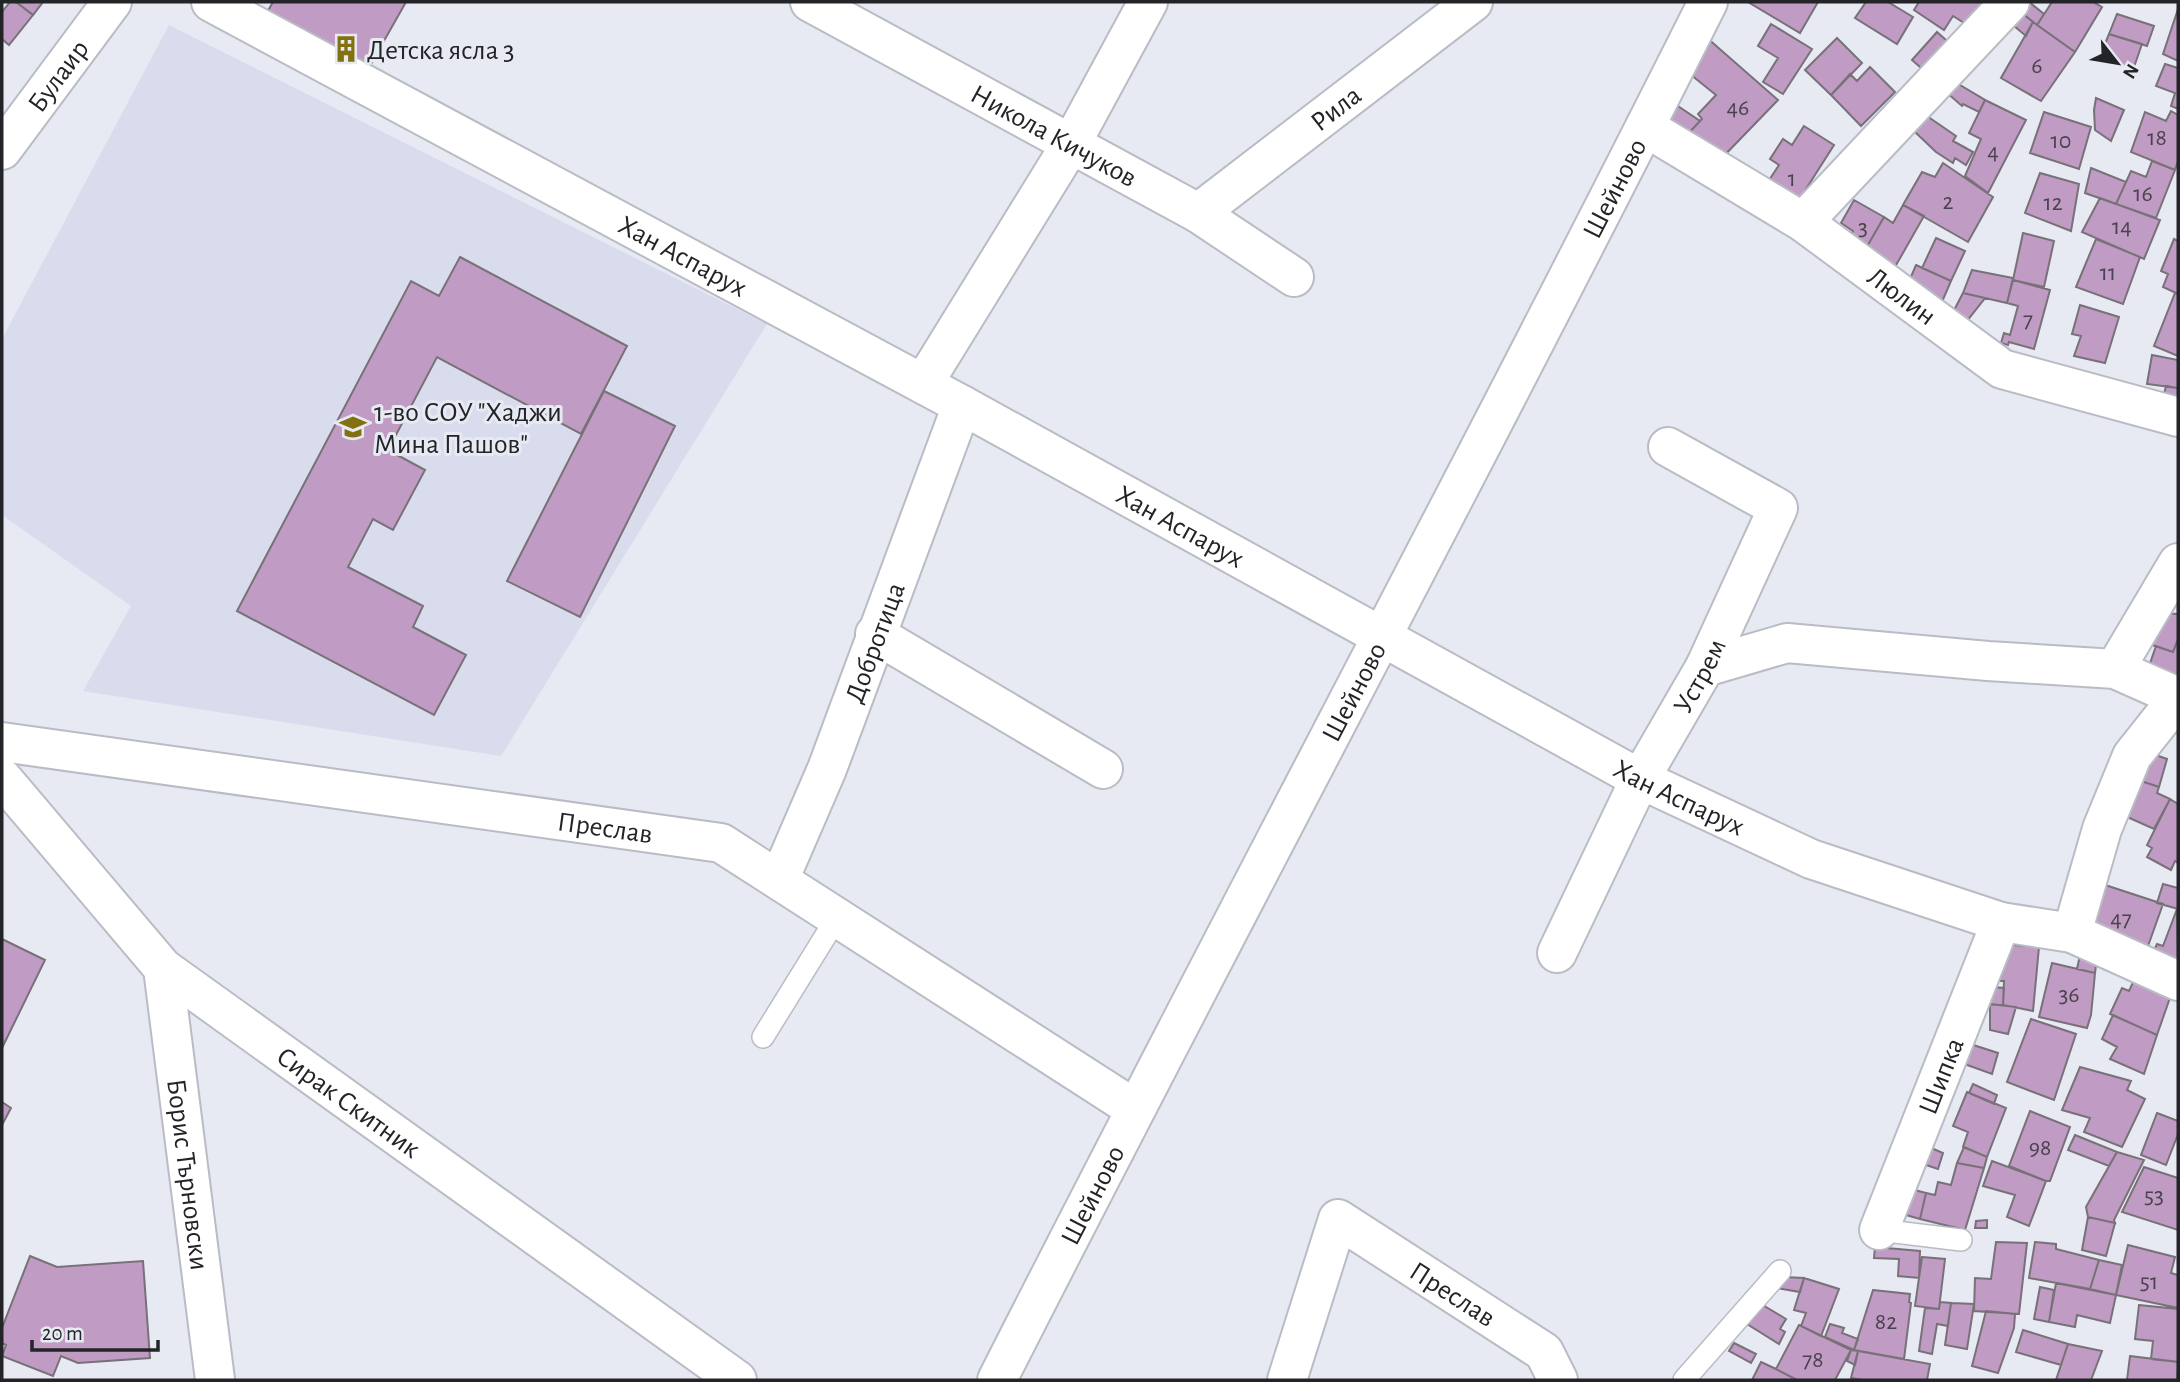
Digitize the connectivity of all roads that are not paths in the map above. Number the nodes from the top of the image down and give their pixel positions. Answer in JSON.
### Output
{"nodes":[{"id":1,"x":112,"y":2,"type":"edge"},
{"id":2,"x":211,"y":2,"type":"edge"},
{"id":3,"x":810,"y":2,"type":"edge"},
{"id":4,"x":1148,"y":2,"type":"edge"},
{"id":5,"x":1473,"y":2,"type":"edge"},
{"id":6,"x":1708,"y":2,"type":"edge"},
{"id":7,"x":2010,"y":2,"type":"edge"},
{"id":8,"x":1645,"y":127,"type":"junction"},
{"id":9,"x":1071,"y":144,"type":"junction"},
{"id":10,"x":2,"y":150,"type":"edge"},
{"id":11,"x":1198,"y":213,"type":"junction"},
{"id":12,"x":1803,"y":222,"type":"junction"},
{"id":13,"x":1294,"y":277,"type":"dead end"},
{"id":14,"x":923,"y":384,"type":"junction"},
{"id":15,"x":962,"y":405,"type":"junction"},
{"id":16,"x":2178,"y":417,"type":"edge"},
{"id":17,"x":1668,"y":447,"type":"dead end"},
{"id":18,"x":2178,"y":563,"type":"edge"},
{"id":19,"x":875,"y":634,"type":"junction"},
{"id":20,"x":1383,"y":638,"type":"junction"},
{"id":21,"x":1705,"y":667,"type":"junction"},
{"id":22,"x":2115,"y":669,"type":"junction"},
{"id":23,"x":2178,"y":697,"type":"edge"},
{"id":24,"x":2,"y":742,"type":"edge"},
{"id":25,"x":1103,"y":769,"type":"dead end"},
{"id":26,"x":2,"y":778,"type":"edge"},
{"id":27,"x":1640,"y":779,"type":"junction"},
{"id":28,"x":779,"y":880,"type":"junction"},
{"id":29,"x":836,"y":919,"type":"junction"},
{"id":30,"x":2001,"y":922,"type":"junction"},
{"id":31,"x":2072,"y":933,"type":"junction"},
{"id":32,"x":1557,"y":953,"type":"dead end"},
{"id":33,"x":163,"y":968,"type":"junction"},
{"id":34,"x":2178,"y":981,"type":"edge"},
{"id":35,"x":763,"y":1037,"type":"dead end"},
{"id":36,"x":1135,"y":1109,"type":"junction"},
{"id":37,"x":1879,"y":1230,"type":"joint"},
{"id":38,"x":1961,"y":1240,"type":"dead end"},
{"id":39,"x":1780,"y":1271,"type":"dead end"},
{"id":40,"x":215,"y":1380,"type":"edge"},
{"id":41,"x":737,"y":1380,"type":"edge"},
{"id":42,"x":997,"y":1380,"type":"edge"},
{"id":43,"x":1287,"y":1380,"type":"edge"},
{"id":44,"x":1558,"y":1380,"type":"edge"},
{"id":45,"x":1684,"y":1380,"type":"edge"}],
"edges":[{"from":1,"to":10,"type":"street","name":"Булаир"},
{"from":2,"to":14,"type":"street","name":"Хан Аспарух"},
{"from":3,"to":9,"type":"street","name":"Никола Кичуков"},
{"from":4,"to":9,"type":"street"},
{"from":5,"to":11,"type":"street","name":"Рила"},
{"from":6,"to":8,"type":"street","name":"Шейново"},
{"from":7,"to":12,"type":"street"},
{"from":8,"to":12,"type":"street","name":"Люлин"},
{"from":8,"to":20,"type":"street","name":"Шейново"},
{"from":9,"to":11,"type":"street","name":"Никола Кичуков"},
{"from":9,"to":14,"type":"street"},
{"from":11,"to":13,"type":"street","name":"Никола Кичуков"},
{"from":12,"to":16,"type":"street","name":"Люлин"},
{"from":14,"to":15,"type":"street","name":"Хан Аспарух"},
{"from":15,"to":19,"type":"street","name":"Добротица"},
{"from":15,"to":20,"type":"street","name":"Хан Аспарух"},
{"from":17,"to":21,"type":"street","name":"Устрем"},
{"from":18,"to":22,"type":"street"},
{"from":19,"to":25,"type":"street"},
{"from":19,"to":28,"type":"street","name":"Добротица"},
{"from":20,"to":27,"type":"street","name":"Хан Аспарух"},
{"from":20,"to":36,"type":"street","name":"Шейново"},
{"from":21,"to":22,"type":"street"},
{"from":21,"to":27,"type":"street","name":"Устрем"},
{"from":22,"to":23,"type":"street"},
{"from":23,"to":31,"type":"street"},
{"from":24,"to":28,"type":"street","name":"Преслав"},
{"from":26,"to":33,"type":"street","name":"Сирак Скитник"},
{"from":27,"to":30,"type":"street","name":"Хан Аспарух"},
{"from":27,"to":32,"type":"street","name":"Устрем"},
{"from":28,"to":29,"type":"street","name":"Преслав"},
{"from":29,"to":35,"type":"lane"},
{"from":29,"to":36,"type":"street","name":"Преслав"},
{"from":30,"to":31,"type":"street","name":"Хан Аспарух"},
{"from":30,"to":37,"type":"street","name":"Шипка"},
{"from":31,"to":34,"type":"street","name":"Хан Аспарух"},
{"from":33,"to":40,"type":"street","name":"Борис Търновски"},
{"from":33,"to":41,"type":"street","name":"Сирак Скитник"},
{"from":36,"to":42,"type":"street","name":"Шейново"},
{"from":37,"to":38,"type":"lane"},
{"from":39,"to":45,"type":"lane"},
{"from":43,"to":44,"type":"street","name":"Преслав"}]}
